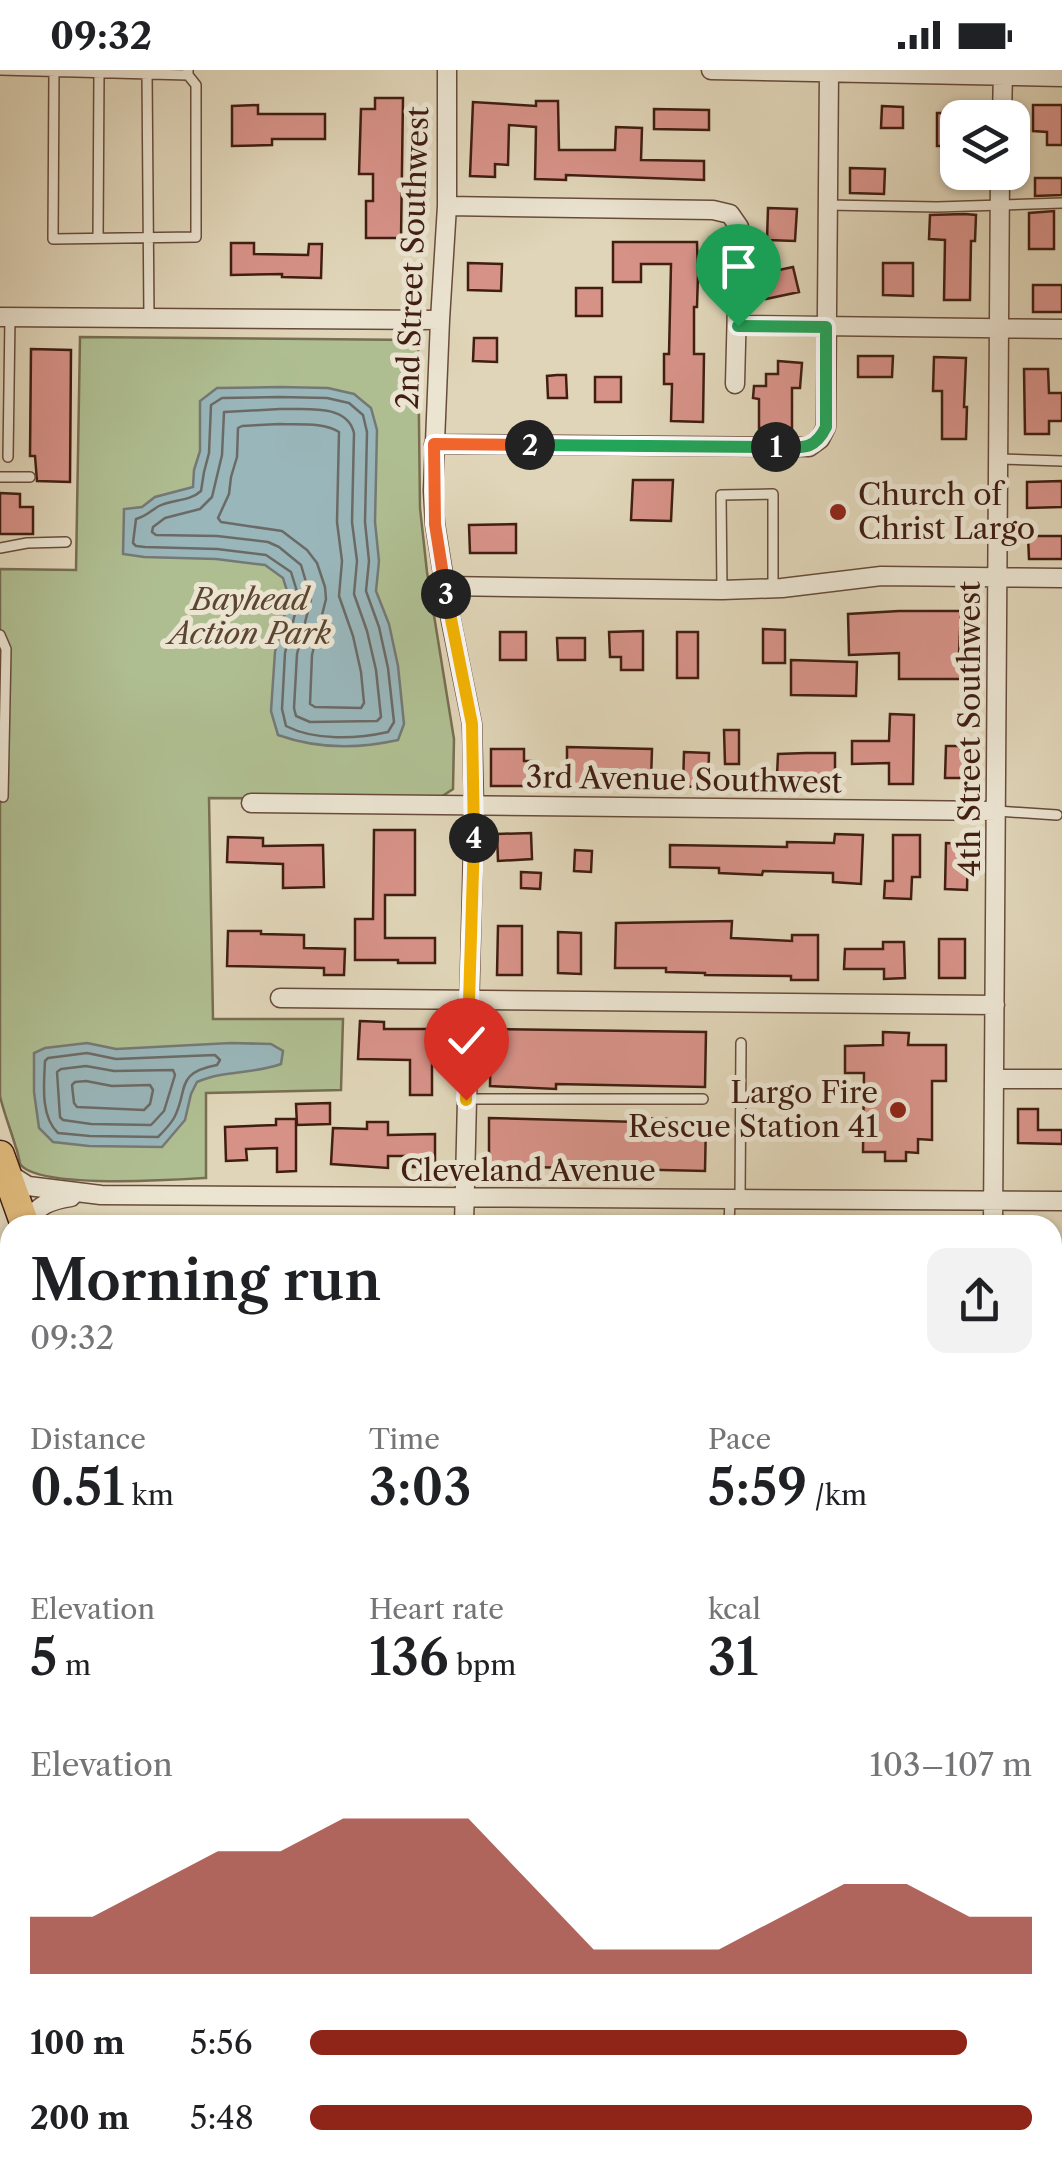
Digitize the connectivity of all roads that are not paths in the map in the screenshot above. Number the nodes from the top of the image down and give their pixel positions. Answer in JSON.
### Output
{"nodes":[{"id":1,"x":0,"y":70,"type":"edge"},
{"id":2,"x":22,"y":70,"type":"edge"},
{"id":3,"x":446,"y":70,"type":"edge"},
{"id":4,"x":711,"y":70,"type":"edge"},
{"id":5,"x":54,"y":71,"type":"edge"},
{"id":6,"x":99,"y":72,"type":"edge"},
{"id":7,"x":188,"y":72,"type":"edge"},
{"id":8,"x":829,"y":72,"type":"edge"},
{"id":9,"x":876,"y":72,"type":"edge"},
{"id":10,"x":1003,"y":73,"type":"edge"},
{"id":11,"x":147,"y":74,"type":"junction"},
{"id":12,"x":1062,"y":78,"type":"edge"},
{"id":13,"x":1002,"y":100,"type":"edge"},
{"id":14,"x":999,"y":190,"type":"edge"},
{"id":15,"x":1062,"y":203,"type":"edge"},
{"id":16,"x":999,"y":204,"type":"junction"},
{"id":17,"x":828,"y":205,"type":"junction"},
{"id":18,"x":447,"y":206,"type":"junction"},
{"id":19,"x":98,"y":238,"type":"junction"},
{"id":20,"x":149,"y":238,"type":"junction"},
{"id":21,"x":5,"y":318,"type":"edge"},
{"id":22,"x":149,"y":318,"type":"junction"},
{"id":23,"x":440,"y":320,"type":"junction"},
{"id":24,"x":738,"y":326,"type":"junction"},
{"id":25,"x":826,"y":327,"type":"junction"},
{"id":26,"x":1062,"y":329,"type":"edge"},
{"id":27,"x":1000,"y":330,"type":"junction"},
{"id":28,"x":736,"y":384,"type":"dead end"},
{"id":29,"x":434,"y":444,"type":"junction"},
{"id":30,"x":8,"y":456,"type":"dead end"},
{"id":31,"x":1000,"y":459,"type":"junction"},
{"id":32,"x":1062,"y":461,"type":"edge"},
{"id":33,"x":0,"y":476,"type":"edge"},
{"id":34,"x":30,"y":477,"type":"dead end"},
{"id":35,"x":66,"y":542,"type":"dead end"},
{"id":36,"x":0,"y":548,"type":"edge"},
{"id":37,"x":999,"y":578,"type":"junction"},
{"id":38,"x":1062,"y":578,"type":"edge"},
{"id":39,"x":445,"y":586,"type":"junction"},
{"id":40,"x":773,"y":588,"type":"junction"},
{"id":41,"x":722,"y":590,"type":"junction"},
{"id":42,"x":0,"y":635,"type":"edge"},
{"id":43,"x":3,"y":796,"type":"dead end"},
{"id":44,"x":251,"y":803,"type":"dead end"},
{"id":45,"x":474,"y":806,"type":"junction"},
{"id":46,"x":997,"y":810,"type":"junction"},
{"id":47,"x":1057,"y":815,"type":"dead end"},
{"id":48,"x":280,"y":998,"type":"dead end"},
{"id":49,"x":469,"y":1000,"type":"junction"},
{"id":50,"x":995,"y":1005,"type":"junction"},
{"id":51,"x":741,"y":1042,"type":"dead end"},
{"id":52,"x":994,"y":1079,"type":"junction"},
{"id":53,"x":1062,"y":1079,"type":"edge"},
{"id":54,"x":466,"y":1100,"type":"junction"},
{"id":55,"x":703,"y":1100,"type":"dead end"},
{"id":56,"x":1,"y":1160,"type":"edge"},
{"id":57,"x":86,"y":1194,"type":"junction"},
{"id":58,"x":464,"y":1199,"type":"junction"},
{"id":59,"x":735,"y":1200,"type":"junction"},
{"id":60,"x":994,"y":1201,"type":"junction"},
{"id":61,"x":1062,"y":1202,"type":"edge"},
{"id":62,"x":23,"y":1215,"type":"edge"},
{"id":63,"x":33,"y":1215,"type":"edge"},
{"id":64,"x":464,"y":1215,"type":"edge"},
{"id":65,"x":731,"y":1215,"type":"edge"},
{"id":66,"x":993,"y":1215,"type":"edge"}],
"edges":[{"from":1,"to":2,"type":"lane"},
{"from":2,"to":5,"type":"lane"},
{"from":3,"to":18,"type":"street","name":"2nd Street Southwest"},
{"from":4,"to":8,"type":"street"},
{"from":5,"to":6,"type":"lane"},
{"from":5,"to":19,"type":"lane"},
{"from":6,"to":11,"type":"lane"},
{"from":6,"to":19,"type":"lane"},
{"from":7,"to":11,"type":"lane"},
{"from":7,"to":20,"type":"lane"},
{"from":8,"to":9,"type":"street"},
{"from":8,"to":17,"type":"street"},
{"from":9,"to":10,"type":"street"},
{"from":10,"to":12,"type":"street"},
{"from":10,"to":13,"type":"street"},
{"from":11,"to":20,"type":"lane"},
{"from":14,"to":16,"type":"street","name":"4th Street Southwest"},
{"from":15,"to":16,"type":"lane"},
{"from":16,"to":17,"type":"lane"},
{"from":16,"to":27,"type":"street","name":"4th Street Southwest"},
{"from":17,"to":25,"type":"street"},
{"from":18,"to":23,"type":"street","name":"2nd Street Southwest"},
{"from":18,"to":24,"type":"street"},
{"from":19,"to":20,"type":"lane"},
{"from":20,"to":22,"type":"lane"},
{"from":21,"to":22,"type":"street"},
{"from":21,"to":30,"type":"lane"},
{"from":22,"to":23,"type":"street"},
{"from":23,"to":29,"type":"street","name":"2nd Street Southwest"},
{"from":24,"to":25,"type":"street"},
{"from":24,"to":28,"type":"street"},
{"from":25,"to":27,"type":"street"},
{"from":25,"to":29,"type":"street"},
{"from":26,"to":27,"type":"street"},
{"from":27,"to":31,"type":"street","name":"4th Street Southwest"},
{"from":29,"to":39,"type":"street","name":"2nd Street Southwest"},
{"from":31,"to":32,"type":"lane"},
{"from":31,"to":37,"type":"street","name":"4th Street Southwest"},
{"from":33,"to":34,"type":"lane"},
{"from":35,"to":36,"type":"lane"},
{"from":37,"to":38,"type":"street"},
{"from":37,"to":40,"type":"street"},
{"from":37,"to":46,"type":"street","name":"4th Street Southwest"},
{"from":39,"to":41,"type":"street"},
{"from":39,"to":45,"type":"street","name":"2nd Street Southwest"},
{"from":40,"to":41,"type":"street"},
{"from":40,"to":41,"type":"lane"},
{"from":42,"to":43,"type":"lane"},
{"from":44,"to":45,"type":"street","name":"3rd Avenue Southwest"},
{"from":45,"to":46,"type":"street","name":"3rd Avenue Southwest"},
{"from":45,"to":49,"type":"street","name":"2nd Street Southwest"},
{"from":46,"to":47,"type":"lane"},
{"from":46,"to":50,"type":"street","name":"4th Street Southwest"},
{"from":48,"to":49,"type":"street"},
{"from":49,"to":50,"type":"street"},
{"from":49,"to":54,"type":"street","name":"2nd Street Southwest"},
{"from":50,"to":52,"type":"street","name":"4th Street Southwest"},
{"from":51,"to":59,"type":"lane"},
{"from":52,"to":53,"type":"street"},
{"from":52,"to":60,"type":"street","name":"4th Street Southwest"},
{"from":54,"to":55,"type":"lane"},
{"from":54,"to":58,"type":"street","name":"2nd Street Southwest"},
{"from":56,"to":57,"type":"street","name":"Cleveland Avenue"},
{"from":56,"to":62,"type":"main road"},
{"from":57,"to":58,"type":"street","name":"Cleveland Avenue"},
{"from":57,"to":63,"type":"street"},
{"from":58,"to":59,"type":"street","name":"Cleveland Avenue"},
{"from":58,"to":64,"type":"street","name":"2nd Street Southwest"},
{"from":59,"to":60,"type":"street","name":"Cleveland Avenue"},
{"from":59,"to":65,"type":"lane"},
{"from":60,"to":61,"type":"street","name":"Cleveland Avenue"},
{"from":60,"to":66,"type":"street","name":"4th Street Southwest"}]}
